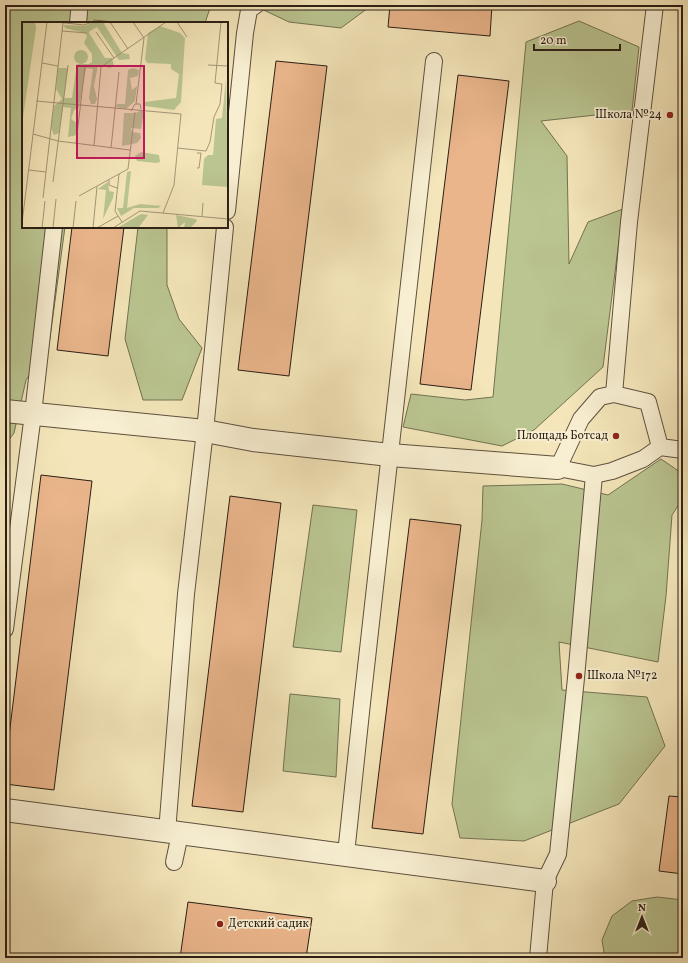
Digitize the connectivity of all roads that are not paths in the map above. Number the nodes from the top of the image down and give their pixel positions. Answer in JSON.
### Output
{"nodes":[{"id":1,"x":256,"y":5,"type":"edge"},
{"id":2,"x":655,"y":5,"type":"edge"},
{"id":3,"x":434,"y":61,"type":"dead end"},
{"id":4,"x":228,"y":201,"type":"edge"},
{"id":5,"x":54,"y":228,"type":"edge"},
{"id":6,"x":225,"y":228,"type":"edge"},
{"id":7,"x":614,"y":394,"type":"junction"},
{"id":8,"x":5,"y":411,"type":"edge"},
{"id":9,"x":33,"y":414,"type":"junction"},
{"id":10,"x":205,"y":432,"type":"junction"},
{"id":11,"x":660,"y":447,"type":"junction"},
{"id":12,"x":683,"y":450,"type":"edge"},
{"id":13,"x":390,"y":455,"type":"junction"},
{"id":14,"x":558,"y":468,"type":"junction"},
{"id":15,"x":594,"y":475,"type":"junction"},
{"id":16,"x":5,"y":629,"type":"edge"},
{"id":17,"x":5,"y":810,"type":"edge"},
{"id":18,"x":173,"y":833,"type":"junction"},
{"id":19,"x":346,"y":854,"type":"junction"},
{"id":20,"x":174,"y":862,"type":"dead end"},
{"id":21,"x":545,"y":881,"type":"junction"},
{"id":22,"x":538,"y":958,"type":"edge"}],
"edges":[{"from":1,"to":4,"type":"lane"},
{"from":2,"to":7,"type":"lane"},
{"from":3,"to":13,"type":"lane"},
{"from":5,"to":9,"type":"lane"},
{"from":6,"to":10,"type":"lane"},
{"from":7,"to":11,"type":"lane"},
{"from":7,"to":14,"type":"lane"},
{"from":8,"to":9,"type":"street"},
{"from":9,"to":10,"type":"street"},
{"from":9,"to":16,"type":"lane"},
{"from":10,"to":13,"type":"street"},
{"from":10,"to":18,"type":"lane"},
{"from":11,"to":12,"type":"lane"},
{"from":11,"to":15,"type":"lane"},
{"from":13,"to":14,"type":"street"},
{"from":13,"to":19,"type":"lane"},
{"from":14,"to":15,"type":"lane"},
{"from":15,"to":21,"type":"lane"},
{"from":17,"to":18,"type":"street"},
{"from":18,"to":19,"type":"street"},
{"from":18,"to":20,"type":"lane"},
{"from":19,"to":21,"type":"street"},
{"from":21,"to":22,"type":"lane"}]}
